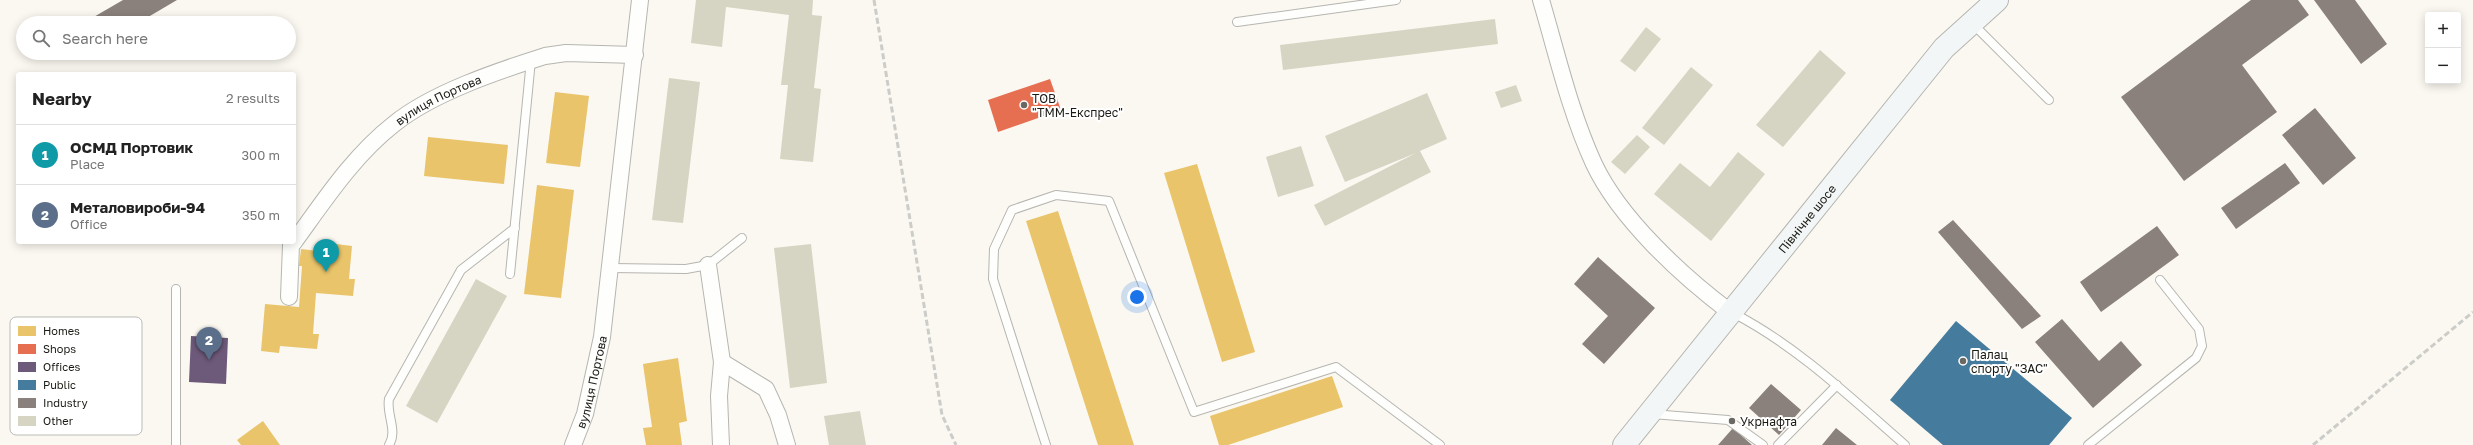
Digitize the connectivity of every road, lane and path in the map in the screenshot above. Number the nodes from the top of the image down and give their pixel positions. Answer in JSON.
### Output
{"nodes":[{"id":1,"x":640,"y":0,"type":"edge"},
{"id":2,"x":1396,"y":0,"type":"edge"},
{"id":3,"x":1541,"y":0,"type":"edge"},
{"id":4,"x":1997,"y":0,"type":"edge"},
{"id":5,"x":1237,"y":22,"type":"dead end"},
{"id":6,"x":1972,"y":22,"type":"junction"},
{"id":7,"x":635,"y":55,"type":"junction"},
{"id":8,"x":531,"y":60,"type":"junction"},
{"id":9,"x":2048,"y":100,"type":"dead end"},
{"id":10,"x":516,"y":228,"type":"junction"},
{"id":11,"x":742,"y":238,"type":"dead end"},
{"id":12,"x":296,"y":239,"type":"edge"},
{"id":13,"x":293,"y":244,"type":"edge"},
{"id":14,"x":708,"y":265,"type":"junction"},
{"id":15,"x":611,"y":268,"type":"junction"},
{"id":16,"x":510,"y":274,"type":"dead end"},
{"id":17,"x":2160,"y":280,"type":"dead end"},
{"id":18,"x":176,"y":289,"type":"dead end"},
{"id":19,"x":289,"y":297,"type":"dead end"},
{"id":20,"x":1730,"y":312,"type":"junction"},
{"id":21,"x":722,"y":362,"type":"junction"},
{"id":22,"x":1837,"y":384,"type":"junction"},
{"id":23,"x":1649,"y":414,"type":"junction"},
{"id":24,"x":176,"y":445,"type":"edge"},
{"id":25,"x":389,"y":445,"type":"edge"},
{"id":26,"x":572,"y":445,"type":"edge"},
{"id":27,"x":721,"y":445,"type":"edge"},
{"id":28,"x":787,"y":445,"type":"edge"},
{"id":29,"x":1046,"y":445,"type":"edge"},
{"id":30,"x":1440,"y":445,"type":"edge"},
{"id":31,"x":1624,"y":445,"type":"edge"},
{"id":32,"x":1763,"y":445,"type":"edge"},
{"id":33,"x":1778,"y":445,"type":"edge"},
{"id":34,"x":1905,"y":445,"type":"edge"},
{"id":35,"x":2088,"y":445,"type":"edge"}],
"edges":[{"from":1,"to":7,"type":"street","name":"вулиця Портова"},
{"from":2,"to":5,"type":"lane"},
{"from":3,"to":20,"type":"street"},
{"from":4,"to":6,"type":"main road","name":"Північне шосе"},
{"from":6,"to":9,"type":"lane"},
{"from":6,"to":20,"type":"main road","name":"Північне шосе"},
{"from":7,"to":8,"type":"street","name":"вулиця Портова"},
{"from":7,"to":15,"type":"street","name":"вулиця Портова"},
{"from":8,"to":10,"type":"lane"},
{"from":8,"to":12,"type":"street","name":"вулиця Портова"},
{"from":10,"to":16,"type":"lane"},
{"from":10,"to":25,"type":"lane"},
{"from":11,"to":14,"type":"lane"},
{"from":13,"to":19,"type":"street","name":"вулиця Портова"},
{"from":14,"to":15,"type":"lane"},
{"from":14,"to":21,"type":"street"},
{"from":15,"to":26,"type":"street","name":"вулиця Портова"},
{"from":17,"to":35,"type":"lane"},
{"from":18,"to":24,"type":"lane"},
{"from":20,"to":22,"type":"lane"},
{"from":20,"to":23,"type":"main road","name":"Північне шосе"},
{"from":21,"to":27,"type":"street"},
{"from":21,"to":28,"type":"street"},
{"from":22,"to":33,"type":"lane"},
{"from":22,"to":34,"type":"lane"},
{"from":23,"to":31,"type":"main road","name":"Північне шосе"},
{"from":23,"to":32,"type":"lane"},
{"from":29,"to":30,"type":"lane"}]}
